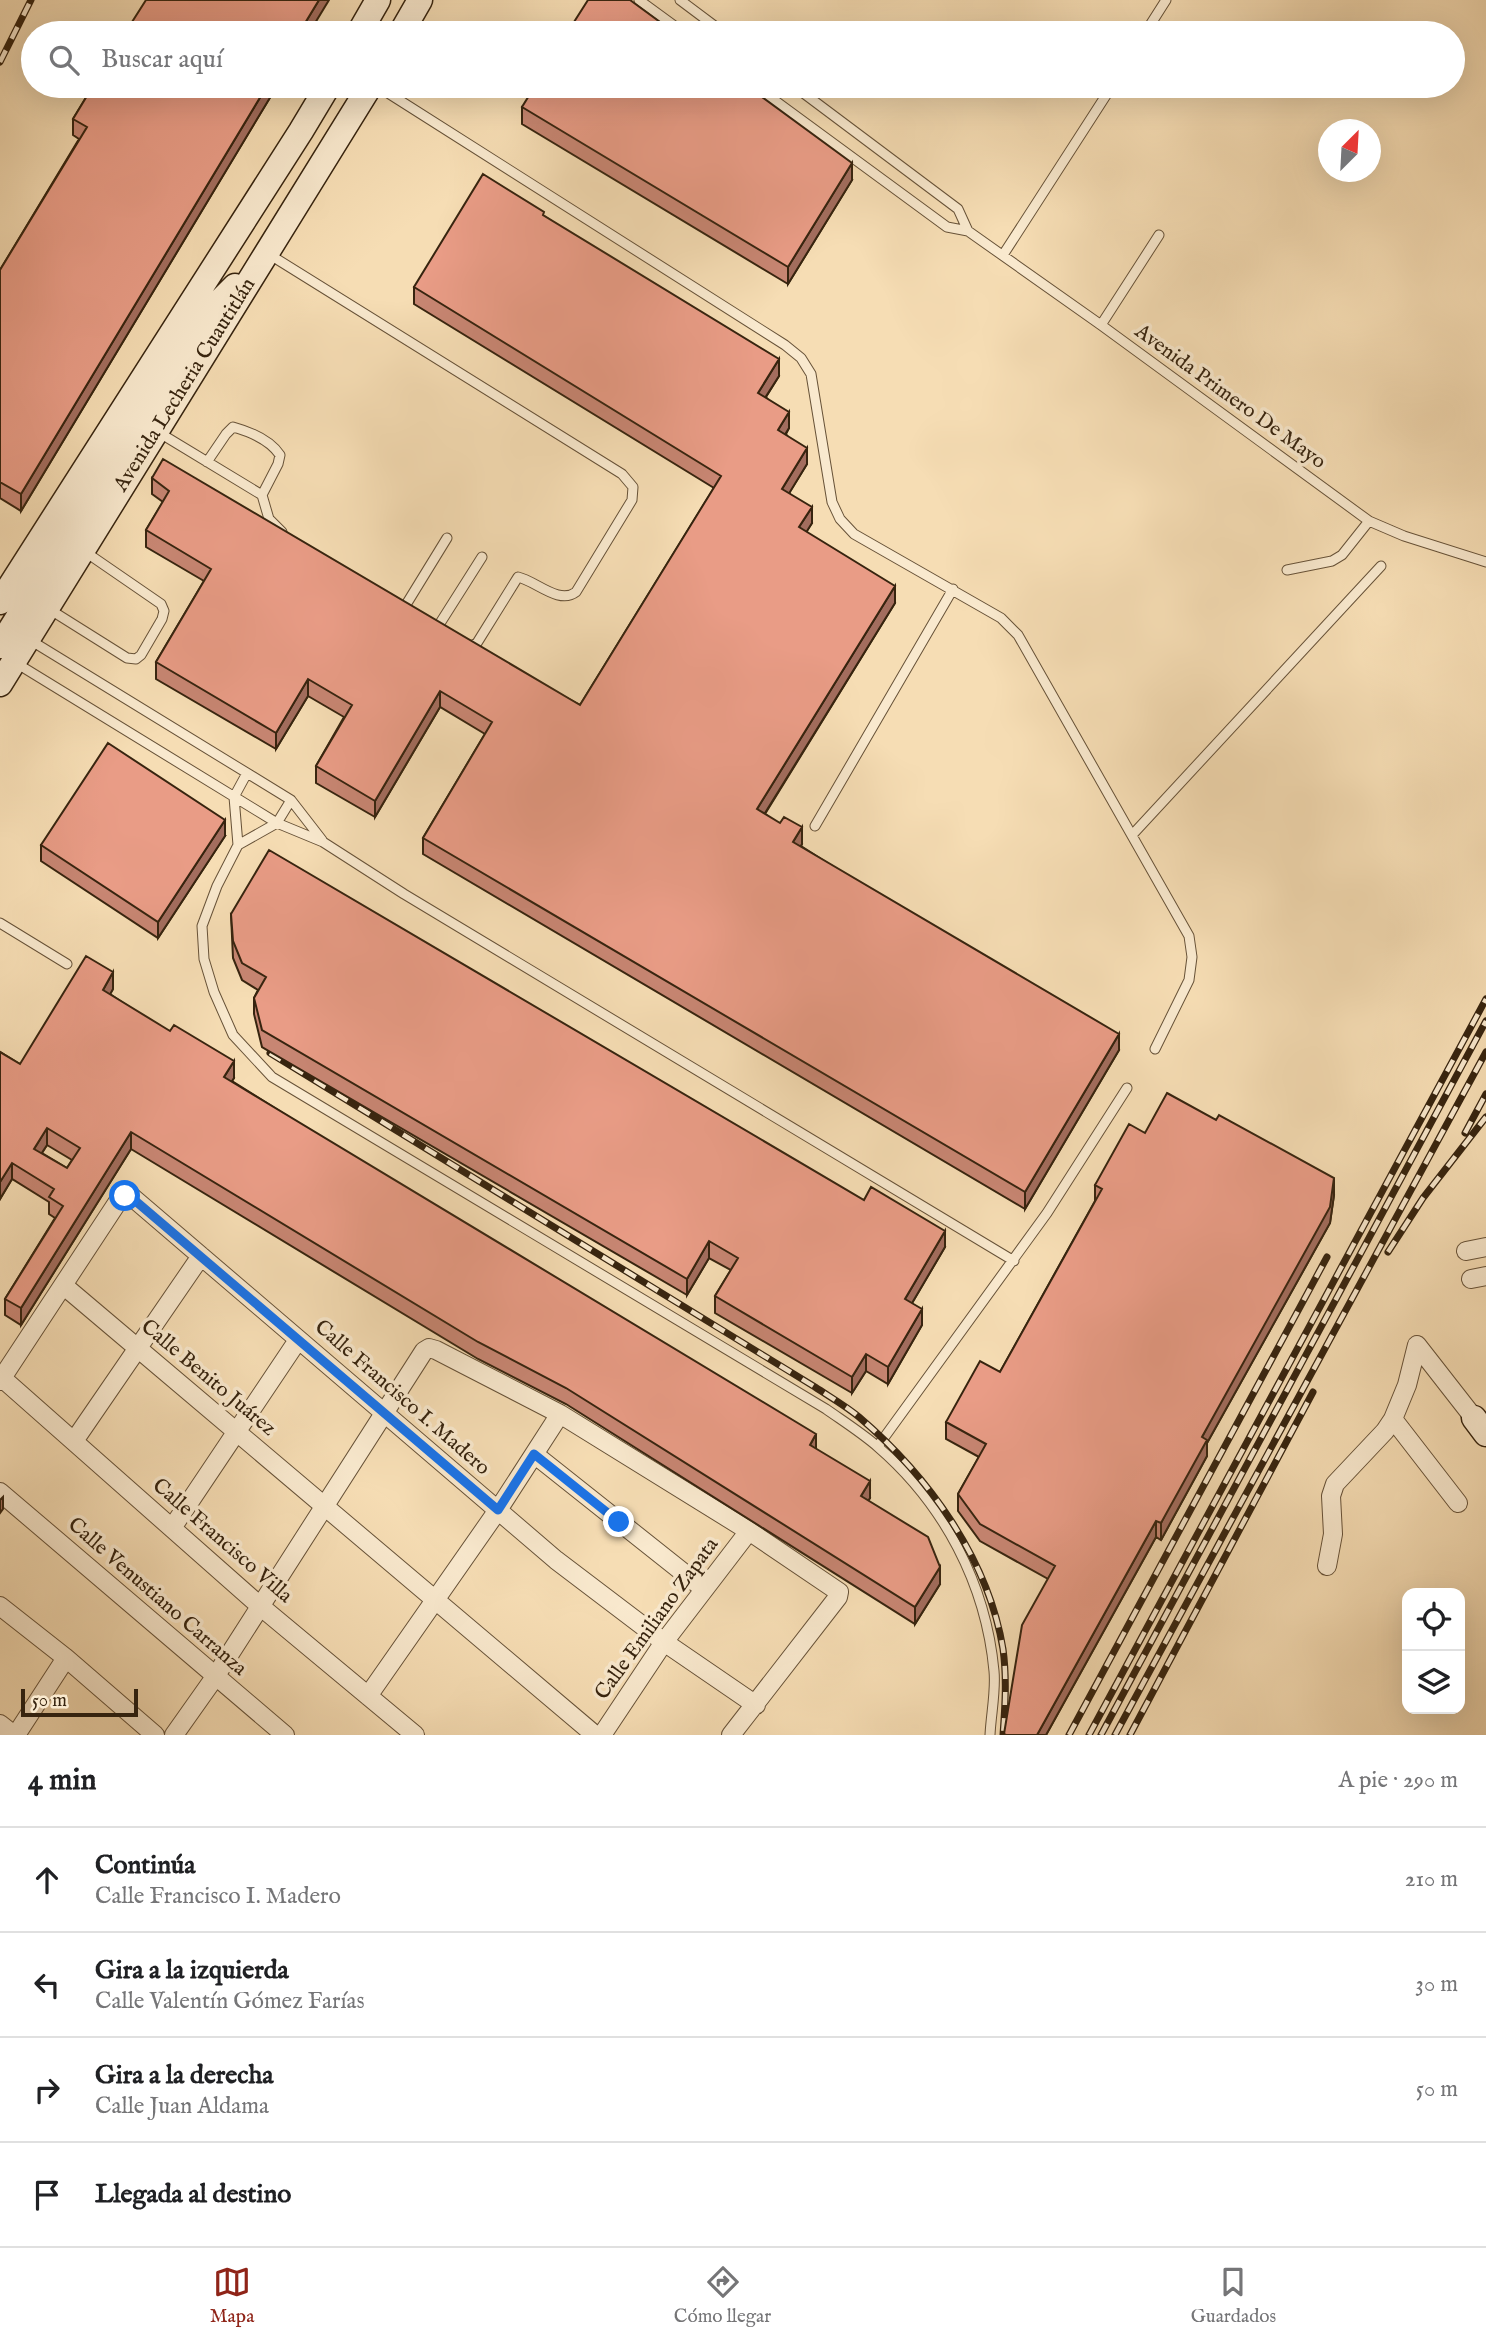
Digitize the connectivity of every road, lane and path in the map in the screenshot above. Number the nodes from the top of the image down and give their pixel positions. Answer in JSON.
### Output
{"nodes":[{"id":1,"x":378,"y":0,"type":"edge"},
{"id":2,"x":420,"y":0,"type":"edge"},
{"id":3,"x":639,"y":0,"type":"edge"},
{"id":4,"x":680,"y":0,"type":"edge"},
{"id":5,"x":1166,"y":0,"type":"edge"},
{"id":6,"x":366,"y":21,"type":"edge"},
{"id":7,"x":408,"y":21,"type":"edge"},
{"id":8,"x":668,"y":21,"type":"edge"},
{"id":9,"x":708,"y":21,"type":"edge"},
{"id":10,"x":1153,"y":21,"type":"edge"},
{"id":11,"x":321,"y":98,"type":"edge"},
{"id":12,"x":363,"y":98,"type":"edge"},
{"id":13,"x":396,"y":98,"type":"edge"},
{"id":14,"x":771,"y":98,"type":"edge"},
{"id":15,"x":810,"y":98,"type":"edge"},
{"id":16,"x":1104,"y":98,"type":"edge"},
{"id":17,"x":968,"y":231,"type":"junction"},
{"id":18,"x":1159,"y":235,"type":"dead end"},
{"id":19,"x":267,"y":253,"type":"junction"},
{"id":20,"x":1003,"y":256,"type":"junction"},
{"id":21,"x":1101,"y":325,"type":"junction"},
{"id":22,"x":153,"y":420,"type":"junction"},
{"id":23,"x":207,"y":462,"type":"junction"},
{"id":24,"x":262,"y":495,"type":"junction"},
{"id":25,"x":1368,"y":521,"type":"junction"},
{"id":26,"x":291,"y":537,"type":"edge"},
{"id":27,"x":447,"y":538,"type":"dead end"},
{"id":28,"x":83,"y":550,"type":"junction"},
{"id":29,"x":482,"y":557,"type":"dead end"},
{"id":30,"x":1486,"y":562,"type":"edge"},
{"id":31,"x":1381,"y":566,"type":"dead end"},
{"id":32,"x":1287,"y":570,"type":"dead end"},
{"id":33,"x":953,"y":589,"type":"junction"},
{"id":34,"x":393,"y":601,"type":"edge"},
{"id":35,"x":0,"y":602,"type":"edge"},
{"id":36,"x":47,"y":608,"type":"junction"},
{"id":37,"x":404,"y":608,"type":"junction"},
{"id":38,"x":415,"y":615,"type":"edge"},
{"id":39,"x":426,"y":621,"type":"edge"},
{"id":40,"x":445,"y":634,"type":"junction"},
{"id":41,"x":28,"y":639,"type":"junction"},
{"id":42,"x":7,"y":654,"type":"edge"},
{"id":43,"x":0,"y":684,"type":"edge"},
{"id":44,"x":247,"y":773,"type":"junction"},
{"id":45,"x":234,"y":797,"type":"junction"},
{"id":46,"x":291,"y":800,"type":"junction"},
{"id":47,"x":277,"y":823,"type":"junction"},
{"id":48,"x":815,"y":826,"type":"dead end"},
{"id":49,"x":1132,"y":834,"type":"junction"},
{"id":50,"x":323,"y":842,"type":"junction"},
{"id":51,"x":238,"y":845,"type":"junction"},
{"id":52,"x":0,"y":923,"type":"edge"},
{"id":53,"x":67,"y":964,"type":"dead end"},
{"id":54,"x":1156,"y":1049,"type":"dead end"},
{"id":55,"x":1127,"y":1088,"type":"dead end"},
{"id":56,"x":1486,"y":1247,"type":"edge"},
{"id":57,"x":1466,"y":1251,"type":"dead end"},
{"id":58,"x":201,"y":1256,"type":"junction"},
{"id":59,"x":1014,"y":1261,"type":"junction"},
{"id":60,"x":63,"y":1285,"type":"junction"},
{"id":61,"x":298,"y":1340,"type":"junction"},
{"id":62,"x":138,"y":1349,"type":"junction"},
{"id":63,"x":1,"y":1380,"type":"edge"},
{"id":64,"x":385,"y":1413,"type":"junction"},
{"id":65,"x":560,"y":1414,"type":"junction"},
{"id":66,"x":1393,"y":1419,"type":"junction"},
{"id":67,"x":1480,"y":1426,"type":"edge"},
{"id":68,"x":237,"y":1432,"type":"junction"},
{"id":69,"x":74,"y":1441,"type":"junction"},
{"id":70,"x":878,"y":1446,"type":"junction"},
{"id":71,"x":534,"y":1454,"type":"junction"},
{"id":72,"x":0,"y":1492,"type":"edge"},
{"id":73,"x":1458,"y":1503,"type":"dead end"},
{"id":74,"x":324,"y":1506,"type":"junction"},
{"id":75,"x":498,"y":1510,"type":"junction"},
{"id":76,"x":172,"y":1528,"type":"junction"},
{"id":77,"x":749,"y":1531,"type":"junction"},
{"id":78,"x":1327,"y":1566,"type":"dead end"},
{"id":79,"x":704,"y":1589,"type":"junction"},
{"id":80,"x":435,"y":1600,"type":"junction"},
{"id":81,"x":0,"y":1606,"type":"edge"},
{"id":82,"x":260,"y":1606,"type":"junction"},
{"id":83,"x":664,"y":1642,"type":"junction"},
{"id":84,"x":66,"y":1658,"type":"junction"},
{"id":85,"x":215,"y":1677,"type":"junction"},
{"id":86,"x":368,"y":1696,"type":"junction"},
{"id":87,"x":756,"y":1705,"type":"junction"},
{"id":88,"x":0,"y":1724,"type":"edge"},
{"id":89,"x":739,"y":1732,"type":"edge"},
{"id":90,"x":15,"y":1735,"type":"edge"},
{"id":91,"x":155,"y":1735,"type":"edge"},
{"id":92,"x":174,"y":1735,"type":"edge"},
{"id":93,"x":285,"y":1735,"type":"edge"},
{"id":94,"x":415,"y":1735,"type":"edge"},
{"id":95,"x":595,"y":1735,"type":"edge"},
{"id":96,"x":602,"y":1735,"type":"edge"},
{"id":97,"x":990,"y":1735,"type":"edge"}],
"edges":[{"from":1,"to":6,"type":"main road"},
{"from":2,"to":7,"type":"main road"},
{"from":3,"to":8,"type":"lane"},
{"from":4,"to":9,"type":"lane"},
{"from":5,"to":10,"type":"lane"},
{"from":11,"to":35,"type":"main road","name":"Avenida Lecheria Cuautitlán"},
{"from":12,"to":19,"type":"main road","name":"Avenida Lecheria Cuautitlán"},
{"from":13,"to":33,"type":"lane"},
{"from":14,"to":17,"type":"lane","name":"Avenida Primero De Mayo"},
{"from":15,"to":17,"type":"lane","name":"Avenida Primero De Mayo"},
{"from":16,"to":20,"type":"lane"},
{"from":17,"to":20,"type":"lane","name":"Avenida Primero De Mayo"},
{"from":18,"to":21,"type":"lane"},
{"from":19,"to":22,"type":"main road","name":"Avenida Lecheria Cuautitlán"},
{"from":19,"to":40,"type":"lane"},
{"from":20,"to":21,"type":"lane","name":"Avenida Primero De Mayo"},
{"from":21,"to":25,"type":"lane","name":"Avenida Primero De Mayo"},
{"from":22,"to":23,"type":"lane"},
{"from":22,"to":28,"type":"main road","name":"Avenida Lecheria Cuautitlán"},
{"from":22,"to":42,"type":"main road"},
{"from":23,"to":24,"type":"lane"},
{"from":23,"to":24,"type":"lane"},
{"from":24,"to":26,"type":"lane"},
{"from":25,"to":30,"type":"lane","name":"Avenida Primero De Mayo"},
{"from":25,"to":32,"type":"lane"},
{"from":27,"to":37,"type":"lane"},
{"from":28,"to":36,"type":"main road","name":"Avenida Lecheria Cuautitlán"},
{"from":28,"to":36,"type":"lane"},
{"from":29,"to":40,"type":"lane"},
{"from":31,"to":49,"type":"lane"},
{"from":33,"to":48,"type":"lane"},
{"from":33,"to":49,"type":"lane"},
{"from":34,"to":37,"type":"lane"},
{"from":36,"to":41,"type":"main road","name":"Avenida Lecheria Cuautitlán"},
{"from":37,"to":38,"type":"lane"},
{"from":39,"to":40,"type":"lane"},
{"from":41,"to":42,"type":"main road","name":"Avenida Lecheria Cuautitlán"},
{"from":41,"to":44,"type":"lane"},
{"from":42,"to":43,"type":"main road","name":"Avenida Lecheria Cuautitlán"},
{"from":42,"to":45,"type":"lane"},
{"from":44,"to":45,"type":"lane"},
{"from":44,"to":46,"type":"lane"},
{"from":45,"to":47,"type":"lane"},
{"from":45,"to":51,"type":"lane"},
{"from":46,"to":47,"type":"lane"},
{"from":46,"to":50,"type":"lane"},
{"from":47,"to":50,"type":"lane"},
{"from":47,"to":51,"type":"lane"},
{"from":49,"to":54,"type":"lane"},
{"from":50,"to":59,"type":"lane"},
{"from":51,"to":70,"type":"lane"},
{"from":52,"to":53,"type":"lane"},
{"from":55,"to":59,"type":"lane"},
{"from":56,"to":57,"type":"street"},
{"from":58,"to":60,"type":"street","name":"Calle Francisco I. Madero"},
{"from":58,"to":61,"type":"street","name":"Calle Francisco I. Madero"},
{"from":58,"to":62,"type":"street"},
{"from":59,"to":70,"type":"lane"},
{"from":60,"to":62,"type":"street","name":"Calle Benito Juárez"},
{"from":60,"to":63,"type":"street"},
{"from":61,"to":64,"type":"street","name":"Calle Francisco I. Madero"},
{"from":61,"to":68,"type":"street"},
{"from":62,"to":68,"type":"street","name":"Calle Benito Juárez"},
{"from":62,"to":69,"type":"street"},
{"from":63,"to":69,"type":"street","name":"Calle Francisco Villa"},
{"from":64,"to":65,"type":"street"},
{"from":64,"to":74,"type":"street"},
{"from":64,"to":75,"type":"street","name":"Calle Francisco I. Madero"},
{"from":65,"to":71,"type":"street"},
{"from":65,"to":77,"type":"street"},
{"from":66,"to":67,"type":"street"},
{"from":66,"to":73,"type":"street"},
{"from":66,"to":78,"type":"street"},
{"from":68,"to":74,"type":"street","name":"Calle Benito Juárez"},
{"from":68,"to":76,"type":"street"},
{"from":69,"to":76,"type":"street","name":"Calle Francisco Villa"},
{"from":70,"to":97,"type":"lane"},
{"from":71,"to":75,"type":"street"},
{"from":71,"to":79,"type":"street"},
{"from":72,"to":85,"type":"street","name":"Calle Venustiano Carranza"},
{"from":74,"to":80,"type":"street"},
{"from":74,"to":82,"type":"street"},
{"from":75,"to":80,"type":"street"},
{"from":75,"to":83,"type":"street","name":"Calle Francisco I. Madero"},
{"from":76,"to":82,"type":"street","name":"Calle Francisco Villa"},
{"from":77,"to":79,"type":"street","name":"Calle Emiliano Zapata"},
{"from":77,"to":87,"type":"street"},
{"from":79,"to":83,"type":"street","name":"Calle Emiliano Zapata"},
{"from":80,"to":86,"type":"street"},
{"from":80,"to":95,"type":"street"},
{"from":81,"to":84,"type":"street"},
{"from":82,"to":85,"type":"street"},
{"from":82,"to":86,"type":"street","name":"Calle Francisco Villa"},
{"from":83,"to":87,"type":"street","name":"Calle Francisco I. Madero"},
{"from":83,"to":96,"type":"street","name":"Calle Emiliano Zapata"},
{"from":84,"to":90,"type":"street"},
{"from":84,"to":91,"type":"street"},
{"from":85,"to":92,"type":"street"},
{"from":85,"to":93,"type":"street","name":"Calle Venustiano Carranza"},
{"from":86,"to":94,"type":"street","name":"Calle Francisco Villa"},
{"from":87,"to":89,"type":"street"},
{"from":88,"to":90,"type":"street"}]}
